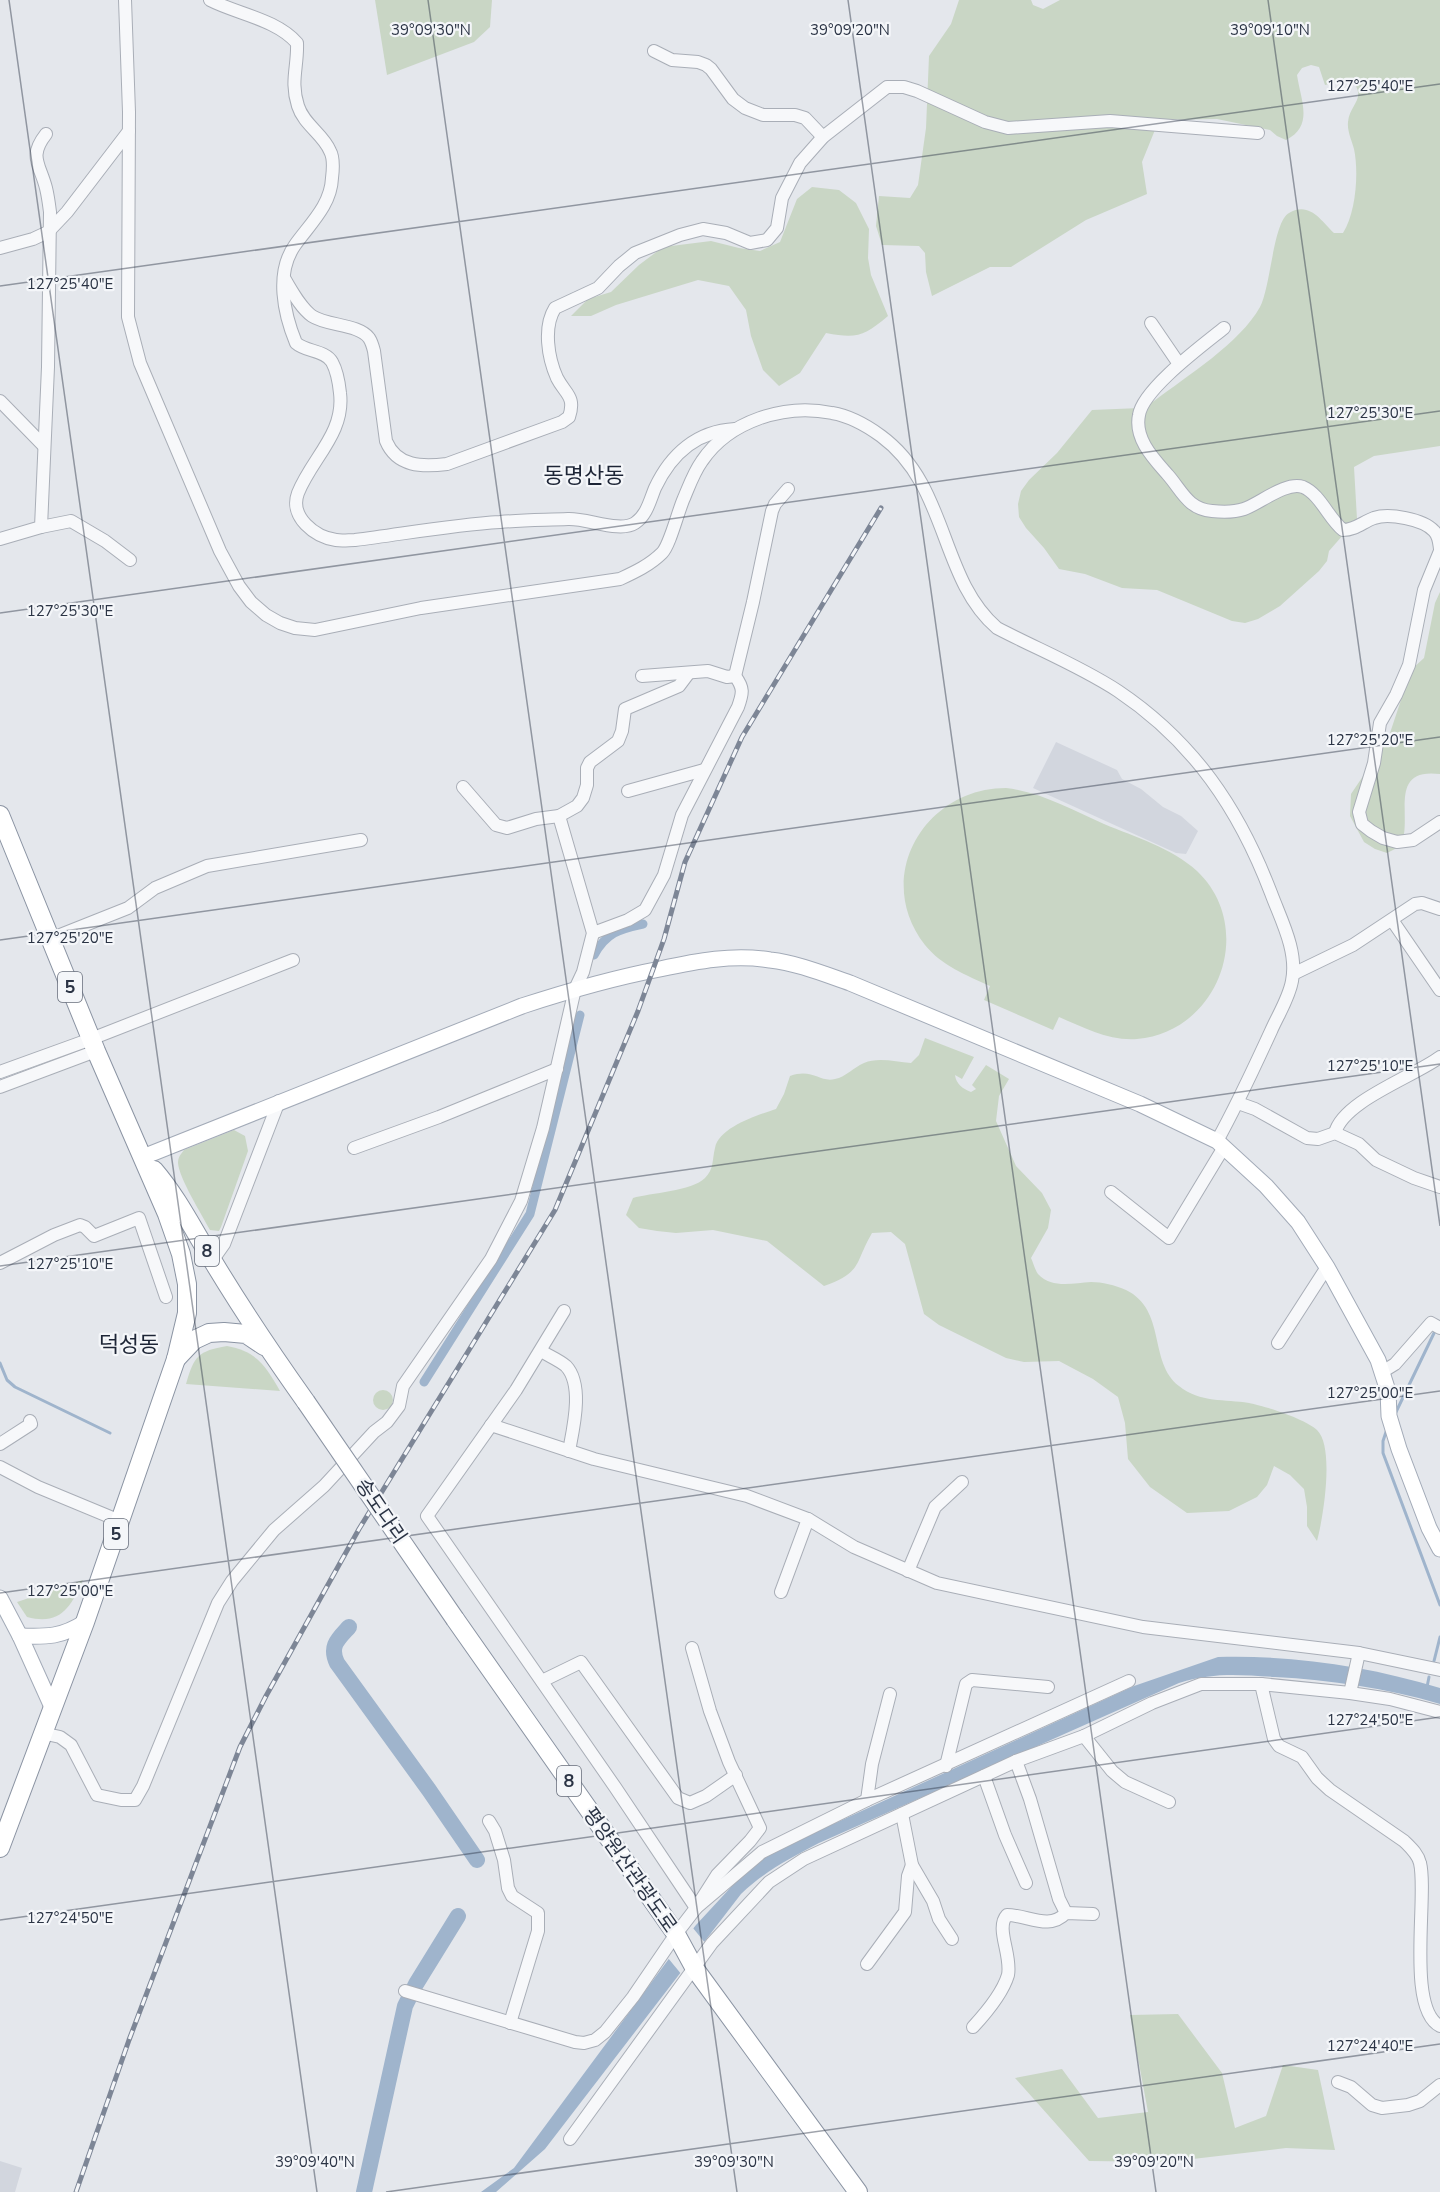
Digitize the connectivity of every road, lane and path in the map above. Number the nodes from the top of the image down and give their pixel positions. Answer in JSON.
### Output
{"nodes":[{"id":1,"x":124,"y":0,"type":"edge"},
{"id":2,"x":210,"y":0,"type":"edge"},
{"id":3,"x":654,"y":51,"type":"dead end"},
{"id":4,"x":129,"y":131,"type":"junction"},
{"id":5,"x":1258,"y":133,"type":"dead end"},
{"id":6,"x":46,"y":134,"type":"dead end"},
{"id":7,"x":823,"y":137,"type":"junction"},
{"id":8,"x":48,"y":232,"type":"junction"},
{"id":9,"x":0,"y":248,"type":"edge"},
{"id":10,"x":284,"y":278,"type":"junction"},
{"id":11,"x":1151,"y":323,"type":"dead end"},
{"id":12,"x":1224,"y":328,"type":"dead end"},
{"id":13,"x":1179,"y":364,"type":"junction"},
{"id":14,"x":0,"y":401,"type":"edge"},
{"id":15,"x":736,"y":429,"type":"junction"},
{"id":16,"x":44,"y":446,"type":"junction"},
{"id":17,"x":788,"y":489,"type":"dead end"},
{"id":18,"x":41,"y":527,"type":"junction"},
{"id":19,"x":0,"y":539,"type":"edge"},
{"id":20,"x":1440,"y":550,"type":"edge"},
{"id":21,"x":130,"y":560,"type":"dead end"},
{"id":22,"x":688,"y":674,"type":"junction"},
{"id":23,"x":642,"y":675,"type":"dead end"},
{"id":24,"x":735,"y":676,"type":"junction"},
{"id":25,"x":704,"y":770,"type":"junction"},
{"id":26,"x":463,"y":787,"type":"dead end"},
{"id":27,"x":628,"y":791,"type":"dead end"},
{"id":28,"x":0,"y":815,"type":"edge"},
{"id":29,"x":560,"y":816,"type":"junction"},
{"id":30,"x":1440,"y":822,"type":"edge"},
{"id":31,"x":361,"y":840,"type":"dead end"},
{"id":32,"x":1440,"y":909,"type":"edge"},
{"id":33,"x":1392,"y":920,"type":"junction"},
{"id":34,"x":593,"y":933,"type":"junction"},
{"id":35,"x":50,"y":939,"type":"junction"},
{"id":36,"x":293,"y":960,"type":"dead end"},
{"id":37,"x":1293,"y":974,"type":"junction"},
{"id":38,"x":574,"y":989,"type":"junction"},
{"id":39,"x":1440,"y":990,"type":"edge"},
{"id":40,"x":93,"y":1045,"type":"junction"},
{"id":41,"x":1440,"y":1057,"type":"edge"},
{"id":42,"x":557,"y":1069,"type":"junction"},
{"id":43,"x":0,"y":1072,"type":"edge"},
{"id":44,"x":0,"y":1087,"type":"edge"},
{"id":45,"x":279,"y":1101,"type":"junction"},
{"id":46,"x":1238,"y":1103,"type":"junction"},
{"id":47,"x":1335,"y":1133,"type":"junction"},
{"id":48,"x":1221,"y":1144,"type":"junction"},
{"id":49,"x":354,"y":1148,"type":"dead end"},
{"id":50,"x":143,"y":1157,"type":"junction"},
{"id":51,"x":1440,"y":1187,"type":"edge"},
{"id":52,"x":1112,"y":1192,"type":"dead end"},
{"id":53,"x":212,"y":1261,"type":"junction"},
{"id":54,"x":0,"y":1263,"type":"edge"},
{"id":55,"x":1327,"y":1267,"type":"junction"},
{"id":56,"x":166,"y":1297,"type":"dead end"},
{"id":57,"x":564,"y":1311,"type":"dead end"},
{"id":58,"x":1438,"y":1327,"type":"edge"},
{"id":59,"x":1278,"y":1343,"type":"dead end"},
{"id":60,"x":268,"y":1348,"type":"junction"},
{"id":61,"x":541,"y":1351,"type":"junction"},
{"id":62,"x":176,"y":1359,"type":"junction"},
{"id":63,"x":1382,"y":1372,"type":"junction"},
{"id":64,"x":30,"y":1421,"type":"dead end"},
{"id":65,"x":491,"y":1425,"type":"junction"},
{"id":66,"x":0,"y":1444,"type":"edge"},
{"id":67,"x":569,"y":1451,"type":"junction"},
{"id":68,"x":0,"y":1467,"type":"edge"},
{"id":69,"x":962,"y":1482,"type":"dead end"},
{"id":70,"x":808,"y":1519,"type":"junction"},
{"id":71,"x":120,"y":1521,"type":"junction"},
{"id":72,"x":1440,"y":1549,"type":"edge"},
{"id":73,"x":908,"y":1571,"type":"junction"},
{"id":74,"x":782,"y":1592,"type":"dead end"},
{"id":75,"x":1,"y":1602,"type":"edge"},
{"id":76,"x":455,"y":1619,"type":"joint"},
{"id":77,"x":85,"y":1622,"type":"junction"},
{"id":78,"x":20,"y":1636,"type":"junction"},
{"id":79,"x":693,"y":1648,"type":"dead end"},
{"id":80,"x":1358,"y":1656,"type":"junction"},
{"id":81,"x":1440,"y":1670,"type":"edge"},
{"id":82,"x":542,"y":1681,"type":"junction"},
{"id":83,"x":1129,"y":1681,"type":"dead end"},
{"id":84,"x":1261,"y":1684,"type":"junction"},
{"id":85,"x":1048,"y":1688,"type":"dead end"},
{"id":86,"x":1350,"y":1691,"type":"junction"},
{"id":87,"x":890,"y":1694,"type":"dead end"},
{"id":88,"x":52,"y":1707,"type":"junction"},
{"id":89,"x":1440,"y":1712,"type":"edge"},
{"id":90,"x":42,"y":1733,"type":"junction"},
{"id":91,"x":1084,"y":1736,"type":"junction"},
{"id":92,"x":1016,"y":1761,"type":"junction"},
{"id":93,"x":946,"y":1766,"type":"junction"},
{"id":94,"x":736,"y":1775,"type":"junction"},
{"id":95,"x":984,"y":1776,"type":"junction"},
{"id":96,"x":867,"y":1800,"type":"junction"},
{"id":97,"x":1169,"y":1802,"type":"dead end"},
{"id":98,"x":902,"y":1814,"type":"junction"},
{"id":99,"x":489,"y":1821,"type":"dead end"},
{"id":100,"x":0,"y":1848,"type":"edge"},
{"id":101,"x":912,"y":1865,"type":"junction"},
{"id":102,"x":1026,"y":1883,"type":"dead end"},
{"id":103,"x":696,"y":1908,"type":"junction"},
{"id":104,"x":1066,"y":1913,"type":"junction"},
{"id":105,"x":1093,"y":1914,"type":"dead end"},
{"id":106,"x":678,"y":1939,"type":"junction"},
{"id":107,"x":952,"y":1939,"type":"dead end"},
{"id":108,"x":867,"y":1964,"type":"dead end"},
{"id":109,"x":693,"y":1966,"type":"junction"},
{"id":110,"x":410,"y":1993,"type":"dead end"},
{"id":111,"x":510,"y":2023,"type":"junction"},
{"id":112,"x":1440,"y":2026,"type":"edge"},
{"id":113,"x":973,"y":2027,"type":"dead end"},
{"id":114,"x":1338,"y":2082,"type":"dead end"},
{"id":115,"x":1440,"y":2085,"type":"edge"},
{"id":116,"x":570,"y":2139,"type":"dead end"},
{"id":117,"x":858,"y":2192,"type":"edge"}],
"edges":[{"from":1,"to":4,"type":"street"},
{"from":2,"to":10,"type":"street"},
{"from":3,"to":7,"type":"street"},
{"from":4,"to":8,"type":"street"},
{"from":4,"to":15,"type":"street"},
{"from":5,"to":7,"type":"street"},
{"from":6,"to":8,"type":"street"},
{"from":7,"to":10,"type":"street"},
{"from":8,"to":9,"type":"street"},
{"from":8,"to":16,"type":"street"},
{"from":10,"to":15,"type":"street"},
{"from":11,"to":13,"type":"street"},
{"from":12,"to":13,"type":"street"},
{"from":13,"to":20,"type":"street"},
{"from":14,"to":16,"type":"street"},
{"from":15,"to":37,"type":"street"},
{"from":16,"to":18,"type":"street"},
{"from":17,"to":24,"type":"street"},
{"from":18,"to":19,"type":"street"},
{"from":18,"to":21,"type":"street"},
{"from":20,"to":30,"type":"street"},
{"from":22,"to":23,"type":"street"},
{"from":22,"to":24,"type":"street"},
{"from":22,"to":29,"type":"street"},
{"from":24,"to":25,"type":"street"},
{"from":25,"to":27,"type":"street"},
{"from":25,"to":34,"type":"street"},
{"from":26,"to":29,"type":"street"},
{"from":28,"to":35,"type":"highway","number":"5"},
{"from":29,"to":34,"type":"street"},
{"from":31,"to":35,"type":"street"},
{"from":32,"to":33,"type":"street"},
{"from":33,"to":37,"type":"street"},
{"from":33,"to":39,"type":"street"},
{"from":34,"to":38,"type":"street"},
{"from":35,"to":40,"type":"highway","number":"5"},
{"from":36,"to":40,"type":"street"},
{"from":37,"to":46,"type":"street"},
{"from":38,"to":42,"type":"street"},
{"from":38,"to":45,"type":"main road"},
{"from":38,"to":48,"type":"main road"},
{"from":40,"to":43,"type":"street"},
{"from":40,"to":44,"type":"street"},
{"from":40,"to":50,"type":"highway","number":"5"},
{"from":41,"to":47,"type":"street"},
{"from":42,"to":49,"type":"street"},
{"from":42,"to":90,"type":"street"},
{"from":45,"to":50,"type":"main road"},
{"from":45,"to":53,"type":"street"},
{"from":46,"to":47,"type":"street"},
{"from":46,"to":48,"type":"street"},
{"from":47,"to":51,"type":"street"},
{"from":48,"to":52,"type":"street"},
{"from":48,"to":55,"type":"main road"},
{"from":50,"to":53,"type":"highway","number":"8"},
{"from":50,"to":62,"type":"highway"},
{"from":53,"to":60,"type":"highway","number":"8"},
{"from":54,"to":56,"type":"street"},
{"from":55,"to":59,"type":"street"},
{"from":55,"to":63,"type":"main road"},
{"from":57,"to":61,"type":"street"},
{"from":58,"to":63,"type":"street"},
{"from":60,"to":62,"type":"highway","number":"8"},
{"from":60,"to":76,"type":"highway","name":"송도다리","number":"8","bridge":true},
{"from":61,"to":65,"type":"street"},
{"from":61,"to":67,"type":"street"},
{"from":62,"to":71,"type":"highway","number":"5"},
{"from":63,"to":72,"type":"main road"},
{"from":64,"to":66,"type":"street"},
{"from":65,"to":67,"type":"street"},
{"from":65,"to":82,"type":"street"},
{"from":67,"to":70,"type":"street"},
{"from":68,"to":71,"type":"street"},
{"from":69,"to":73,"type":"street"},
{"from":70,"to":73,"type":"street"},
{"from":70,"to":74,"type":"street"},
{"from":71,"to":77,"type":"highway","number":"5"},
{"from":73,"to":80,"type":"street"},
{"from":75,"to":78,"type":"main road"},
{"from":76,"to":106,"type":"highway","name":"평양원산관광도로","number":"8"},
{"from":77,"to":78,"type":"main road"},
{"from":77,"to":88,"type":"highway","number":"5"},
{"from":78,"to":88,"type":"main road"},
{"from":79,"to":94,"type":"street"},
{"from":80,"to":81,"type":"street"},
{"from":80,"to":86,"type":"street"},
{"from":82,"to":94,"type":"street"},
{"from":82,"to":103,"type":"street"},
{"from":83,"to":93,"type":"street"},
{"from":84,"to":86,"type":"street"},
{"from":84,"to":91,"type":"street"},
{"from":84,"to":112,"type":"street"},
{"from":85,"to":93,"type":"street"},
{"from":86,"to":89,"type":"street"},
{"from":87,"to":96,"type":"street"},
{"from":88,"to":90,"type":"highway","number":"5"},
{"from":90,"to":100,"type":"highway","number":"5"},
{"from":91,"to":92,"type":"street"},
{"from":91,"to":97,"type":"street"},
{"from":92,"to":95,"type":"street"},
{"from":92,"to":104,"type":"street"},
{"from":93,"to":96,"type":"street"},
{"from":94,"to":103,"type":"street"},
{"from":95,"to":98,"type":"street"},
{"from":95,"to":102,"type":"street"},
{"from":96,"to":103,"type":"street"},
{"from":98,"to":101,"type":"street"},
{"from":98,"to":109,"type":"street"},
{"from":99,"to":111,"type":"street"},
{"from":101,"to":107,"type":"street"},
{"from":101,"to":108,"type":"street"},
{"from":103,"to":106,"type":"street"},
{"from":104,"to":105,"type":"street"},
{"from":104,"to":113,"type":"street"},
{"from":106,"to":109,"type":"highway","number":"8"},
{"from":106,"to":111,"type":"street"},
{"from":109,"to":116,"type":"street"},
{"from":109,"to":117,"type":"highway","number":"8"},
{"from":110,"to":111,"type":"street"},
{"from":114,"to":115,"type":"street"}]}
